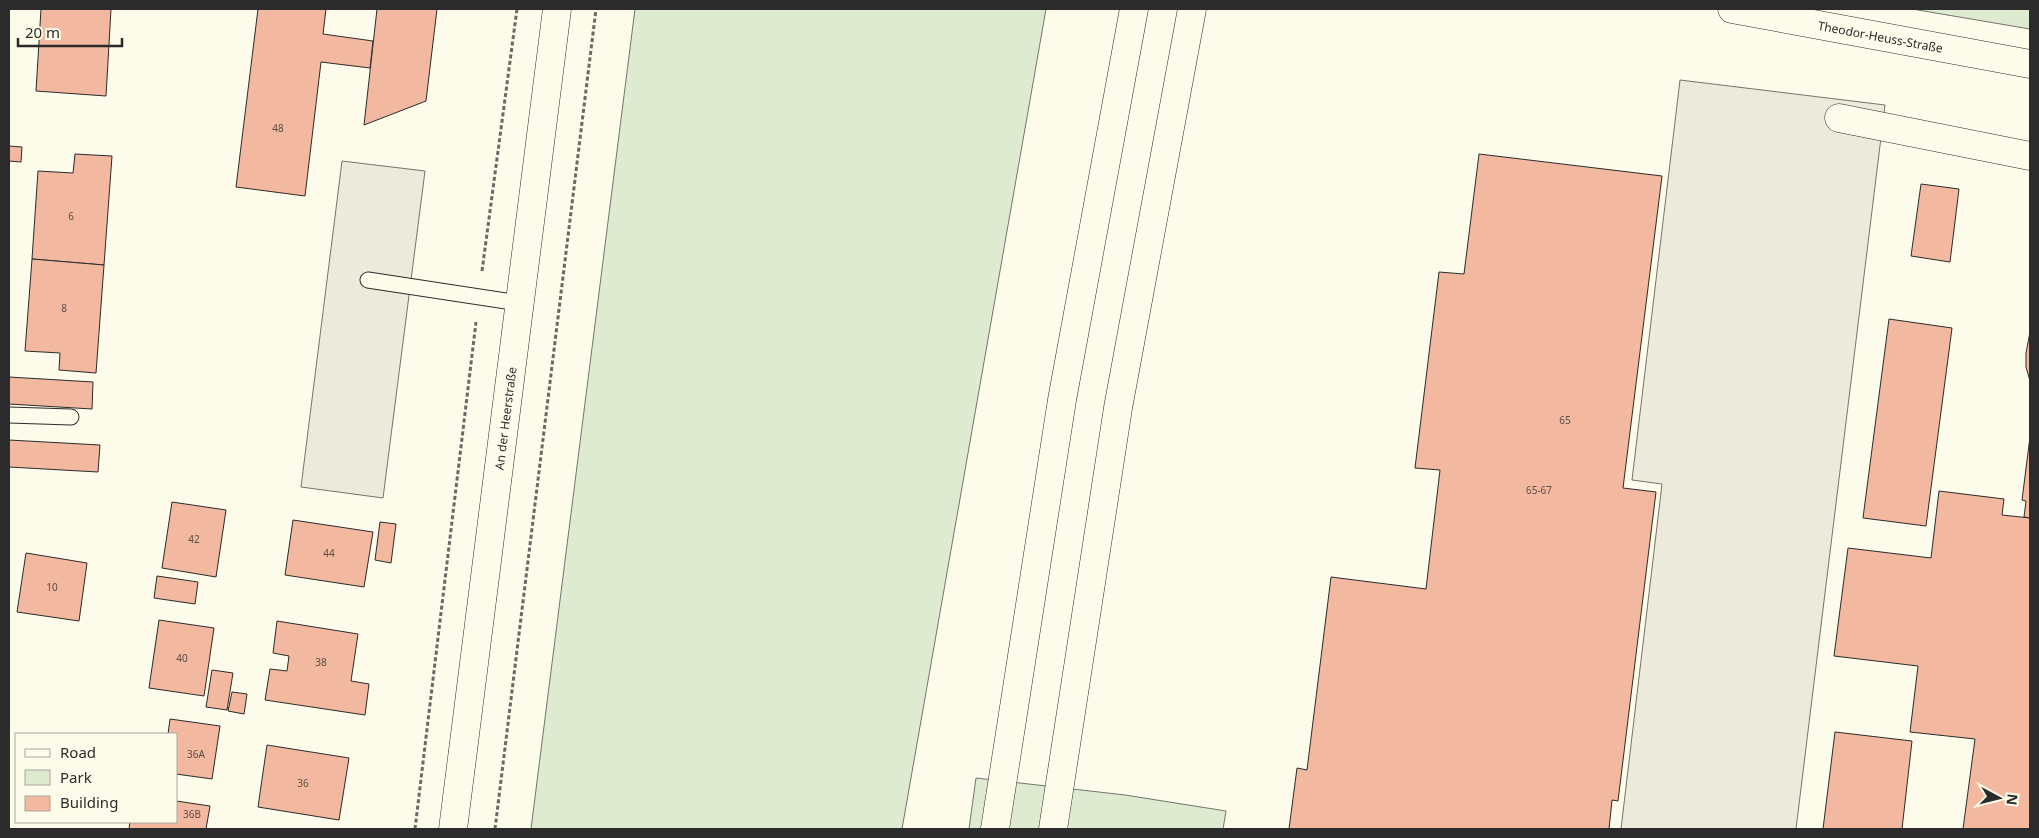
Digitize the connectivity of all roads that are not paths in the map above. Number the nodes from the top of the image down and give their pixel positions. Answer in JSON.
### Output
{"nodes":[{"id":1,"x":557,"y":9,"type":"edge"},
{"id":2,"x":1134,"y":9,"type":"edge"},
{"id":3,"x":1192,"y":9,"type":"edge"},
{"id":4,"x":1732,"y":9,"type":"edge"},
{"id":5,"x":2030,"y":64,"type":"edge"},
{"id":6,"x":1839,"y":118,"type":"dead end"},
{"id":7,"x":2030,"y":156,"type":"edge"},
{"id":8,"x":368,"y":280,"type":"dead end"},
{"id":9,"x":519,"y":303,"type":"junction"},
{"id":10,"x":9,"y":415,"type":"edge"},
{"id":11,"x":70,"y":417,"type":"dead end"},
{"id":12,"x":453,"y":829,"type":"edge"},
{"id":13,"x":996,"y":829,"type":"edge"},
{"id":14,"x":1053,"y":829,"type":"edge"}],
"edges":[{"from":1,"to":9,"type":"main road","name":"An der Heerstraße"},
{"from":2,"to":13,"type":"main road"},
{"from":3,"to":14,"type":"main road"},
{"from":4,"to":5,"type":"main road","name":"Theodor-Heuss-Straße"},
{"from":6,"to":7,"type":"main road"},
{"from":8,"to":9,"type":"lane"},
{"from":9,"to":12,"type":"main road","name":"An der Heerstraße"},
{"from":10,"to":11,"type":"lane"}]}
